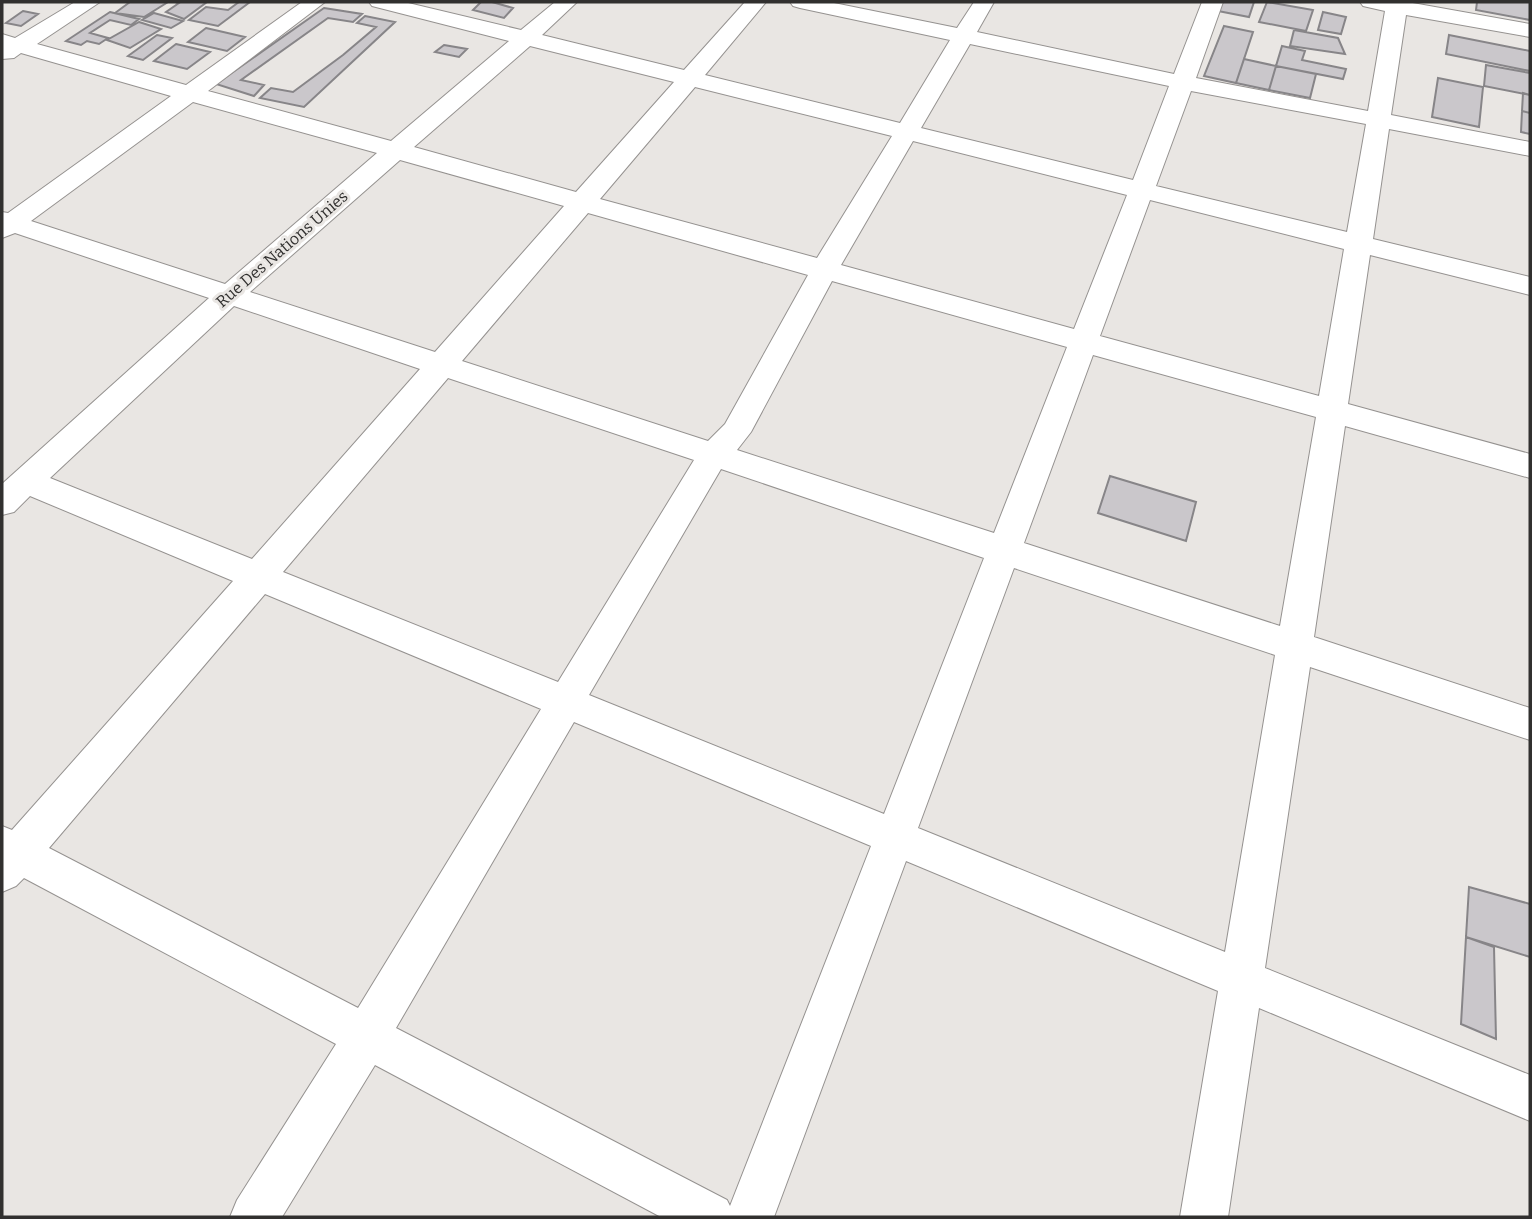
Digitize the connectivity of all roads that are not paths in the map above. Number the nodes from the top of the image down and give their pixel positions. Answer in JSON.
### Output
{"nodes":[{"id":1,"x":89,"y":2,"type":"edge"},
{"id":2,"x":315,"y":2,"type":"edge"},
{"id":3,"x":379,"y":2,"type":"edge"},
{"id":4,"x":567,"y":2,"type":"edge"},
{"id":5,"x":755,"y":2,"type":"edge"},
{"id":6,"x":800,"y":2,"type":"edge"},
{"id":7,"x":984,"y":2,"type":"edge"},
{"id":8,"x":1213,"y":2,"type":"edge"},
{"id":9,"x":1388,"y":3,"type":"edge"},
{"id":10,"x":1530,"y":30,"type":"edge"},
{"id":11,"x":963,"y":37,"type":"junction"},
{"id":12,"x":525,"y":38,"type":"junction"},
{"id":13,"x":7,"y":47,"type":"edge"},
{"id":14,"x":689,"y":78,"type":"junction"},
{"id":15,"x":1182,"y":82,"type":"junction"},
{"id":16,"x":190,"y":93,"type":"junction"},
{"id":17,"x":1378,"y":121,"type":"junction"},
{"id":18,"x":905,"y":132,"type":"junction"},
{"id":19,"x":1530,"y":149,"type":"edge"},
{"id":20,"x":395,"y":150,"type":"junction"},
{"id":21,"x":1141,"y":190,"type":"junction"},
{"id":22,"x":582,"y":202,"type":"junction"},
{"id":23,"x":5,"y":224,"type":"edge"},
{"id":24,"x":1359,"y":244,"type":"junction"},
{"id":25,"x":824,"y":270,"type":"junction"},
{"id":26,"x":1530,"y":286,"type":"edge"},
{"id":27,"x":229,"y":295,"type":"junction"},
{"id":28,"x":1084,"y":342,"type":"junction"},
{"id":29,"x":441,"y":365,"type":"junction"},
{"id":30,"x":1333,"y":411,"type":"junction"},
{"id":31,"x":713,"y":454,"type":"junction"},
{"id":32,"x":1530,"y":466,"type":"edge"},
{"id":33,"x":14,"y":492,"type":"edge"},
{"id":34,"x":1004,"y":551,"type":"junction"},
{"id":35,"x":258,"y":576,"type":"junction"},
{"id":36,"x":1295,"y":646,"type":"junction"},
{"id":37,"x":565,"y":702,"type":"junction"},
{"id":38,"x":1530,"y":724,"type":"edge"},
{"id":39,"x":894,"y":837,"type":"junction"},
{"id":40,"x":7,"y":857,"type":"edge"},
{"id":41,"x":1241,"y":979,"type":"junction"},
{"id":42,"x":366,"y":1037,"type":"junction"},
{"id":43,"x":1530,"y":1098,"type":"edge"},
{"id":44,"x":254,"y":1217,"type":"edge"},
{"id":45,"x":710,"y":1217,"type":"edge"},
{"id":46,"x":750,"y":1217,"type":"edge"},
{"id":47,"x":1204,"y":1217,"type":"edge"}],
"edges":[{"from":1,"to":13,"type":"street"},
{"from":2,"to":16,"type":"street"},
{"from":3,"to":12,"type":"street"},
{"from":4,"to":12,"type":"street","name":"Rue Des Nations Unies"},
{"from":5,"to":14,"type":"street"},
{"from":6,"to":11,"type":"street"},
{"from":7,"to":11,"type":"street"},
{"from":8,"to":15,"type":"street"},
{"from":9,"to":10,"type":"street"},
{"from":9,"to":17,"type":"street"},
{"from":11,"to":15,"type":"street"},
{"from":11,"to":18,"type":"street"},
{"from":12,"to":14,"type":"street"},
{"from":12,"to":20,"type":"street","name":"Rue Des Nations Unies"},
{"from":13,"to":16,"type":"street"},
{"from":14,"to":18,"type":"street"},
{"from":14,"to":22,"type":"street"},
{"from":15,"to":17,"type":"street"},
{"from":15,"to":21,"type":"street"},
{"from":16,"to":20,"type":"street"},
{"from":16,"to":23,"type":"street"},
{"from":17,"to":19,"type":"street"},
{"from":17,"to":24,"type":"street"},
{"from":18,"to":21,"type":"street"},
{"from":18,"to":25,"type":"street"},
{"from":20,"to":22,"type":"street"},
{"from":20,"to":27,"type":"street","name":"Rue Des Nations Unies"},
{"from":21,"to":24,"type":"street"},
{"from":21,"to":28,"type":"street"},
{"from":22,"to":25,"type":"street"},
{"from":22,"to":29,"type":"street"},
{"from":23,"to":27,"type":"street"},
{"from":24,"to":26,"type":"street"},
{"from":24,"to":30,"type":"street"},
{"from":25,"to":28,"type":"street"},
{"from":25,"to":31,"type":"street"},
{"from":27,"to":29,"type":"street"},
{"from":27,"to":33,"type":"street","name":"Rue Des Nations Unies"},
{"from":28,"to":30,"type":"street"},
{"from":28,"to":34,"type":"street"},
{"from":29,"to":31,"type":"street"},
{"from":29,"to":35,"type":"street"},
{"from":30,"to":32,"type":"street"},
{"from":30,"to":36,"type":"street"},
{"from":31,"to":34,"type":"street"},
{"from":31,"to":37,"type":"street"},
{"from":33,"to":35,"type":"street"},
{"from":34,"to":36,"type":"street"},
{"from":34,"to":39,"type":"street"},
{"from":35,"to":37,"type":"street"},
{"from":35,"to":40,"type":"street"},
{"from":36,"to":38,"type":"street"},
{"from":36,"to":41,"type":"street"},
{"from":37,"to":39,"type":"street"},
{"from":37,"to":42,"type":"street"},
{"from":39,"to":41,"type":"street"},
{"from":39,"to":46,"type":"street"},
{"from":40,"to":42,"type":"street"},
{"from":41,"to":43,"type":"street"},
{"from":41,"to":47,"type":"street"},
{"from":42,"to":44,"type":"street"},
{"from":42,"to":45,"type":"street"}]}
